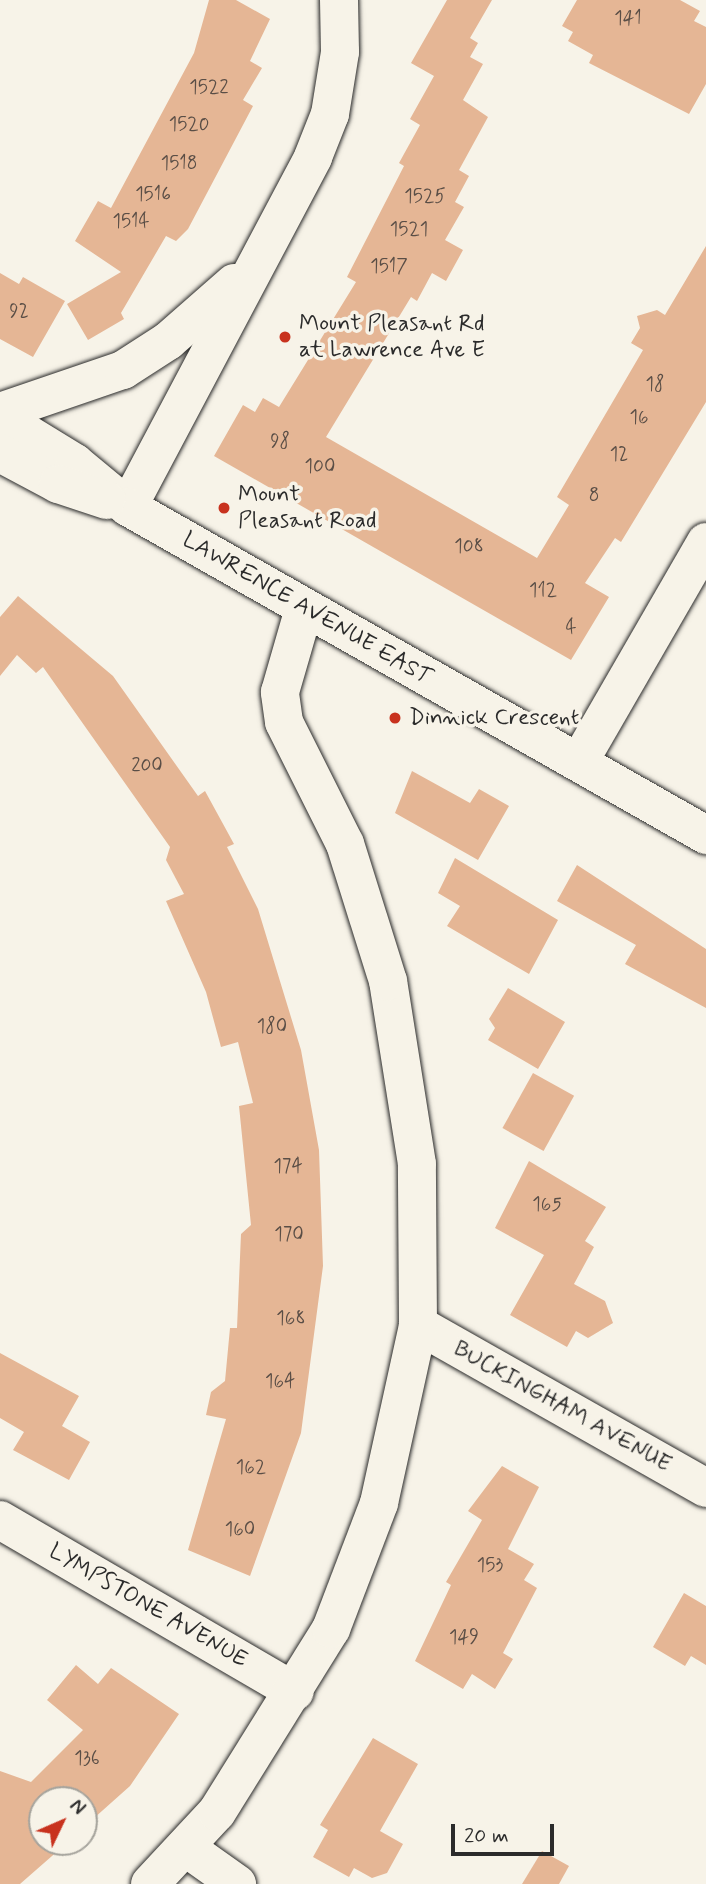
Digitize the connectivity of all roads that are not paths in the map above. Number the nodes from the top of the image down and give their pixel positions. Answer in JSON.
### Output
{"nodes":[{"id":1,"x":339,"y":0,"type":"edge"},
{"id":2,"x":251,"y":267,"type":"junction"},
{"id":3,"x":0,"y":415,"type":"edge"},
{"id":4,"x":0,"y":453,"type":"edge"},
{"id":5,"x":128,"y":507,"type":"junction"},
{"id":6,"x":706,"y":542,"type":"edge"},
{"id":7,"x":304,"y":609,"type":"junction"},
{"id":8,"x":579,"y":762,"type":"junction"},
{"id":9,"x":706,"y":835,"type":"edge"},
{"id":10,"x":418,"y":1325,"type":"junction"},
{"id":11,"x":706,"y":1488,"type":"edge"},
{"id":12,"x":0,"y":1520,"type":"edge"},
{"id":13,"x":295,"y":1692,"type":"junction"},
{"id":14,"x":185,"y":1847,"type":"junction"},
{"id":15,"x":150,"y":1884,"type":"edge"},
{"id":16,"x":237,"y":1884,"type":"edge"}],
"edges":[{"from":1,"to":2,"type":"street"},
{"from":2,"to":3,"type":"street"},
{"from":2,"to":5,"type":"street"},
{"from":3,"to":5,"type":"street","name":"LAWRENCE AVENUE EAST"},
{"from":4,"to":5,"type":"street","name":"LAWRENCE AVENUE EAST"},
{"from":5,"to":7,"type":"street","name":"LAWRENCE AVENUE EAST"},
{"from":6,"to":8,"type":"street"},
{"from":7,"to":8,"type":"street","name":"LAWRENCE AVENUE EAST"},
{"from":7,"to":10,"type":"street"},
{"from":8,"to":9,"type":"street","name":"LAWRENCE AVENUE EAST"},
{"from":10,"to":11,"type":"street","name":"BUCKINGHAM AVENUE"},
{"from":10,"to":13,"type":"street"},
{"from":12,"to":13,"type":"street","name":"LYMPSTONE AVENUE"},
{"from":13,"to":14,"type":"street"},
{"from":14,"to":15,"type":"street"},
{"from":14,"to":16,"type":"street"}]}
